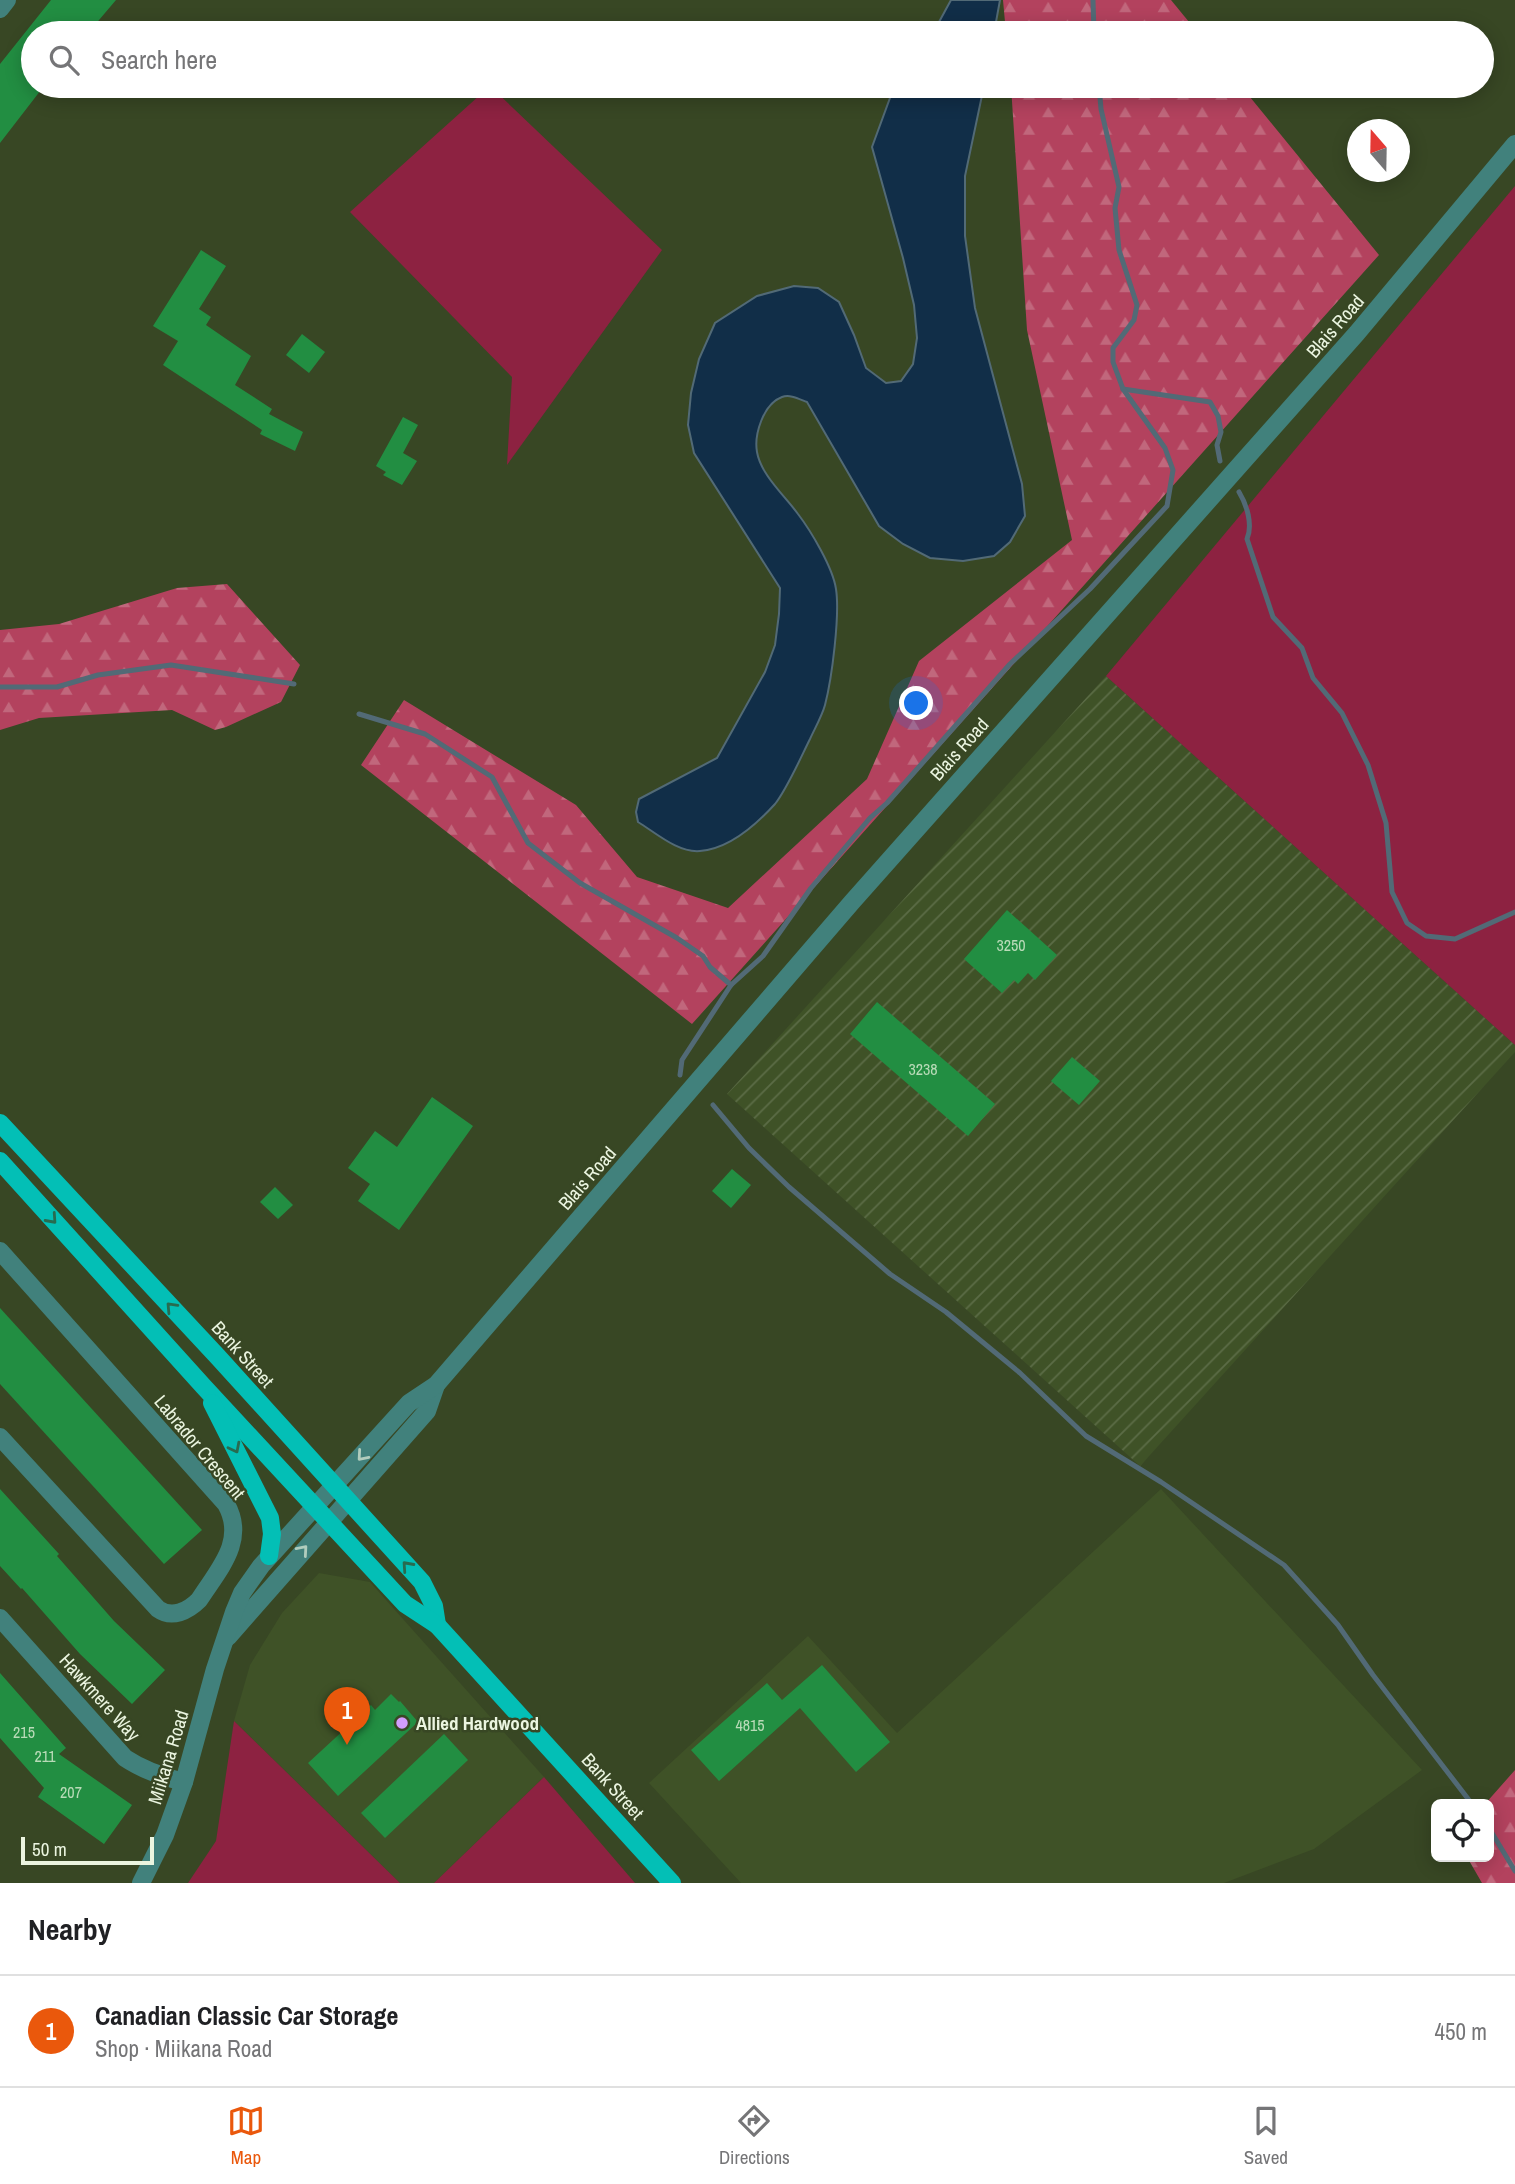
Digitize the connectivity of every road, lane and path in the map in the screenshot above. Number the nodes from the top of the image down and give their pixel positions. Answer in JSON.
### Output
{"nodes":[{"id":1,"x":7,"y":0,"type":"edge"},
{"id":2,"x":0,"y":9,"type":"edge"},
{"id":3,"x":1515,"y":144,"type":"edge"},
{"id":4,"x":0,"y":1122,"type":"edge"},
{"id":5,"x":0,"y":1161,"type":"edge"},
{"id":6,"x":0,"y":1251,"type":"edge"},
{"id":7,"x":436,"y":1385,"type":"junction"},
{"id":8,"x":204,"y":1387,"type":"junction"},
{"id":9,"x":0,"y":1437,"type":"edge"},
{"id":10,"x":335,"y":1486,"type":"junction"},
{"id":11,"x":348,"y":1500,"type":"junction"},
{"id":12,"x":316,"y":1506,"type":"junction"},
{"id":13,"x":330,"y":1520,"type":"junction"},
{"id":14,"x":269,"y":1556,"type":"junction"},
{"id":15,"x":0,"y":1618,"type":"edge"},
{"id":16,"x":437,"y":1625,"type":"junction"},
{"id":17,"x":226,"y":1639,"type":"junction"},
{"id":18,"x":184,"y":1783,"type":"junction"},
{"id":19,"x":141,"y":1883,"type":"edge"},
{"id":20,"x":672,"y":1883,"type":"edge"}],
"edges":[{"from":1,"to":2,"type":"street"},
{"from":3,"to":7,"type":"street","name":"Blais Road"},
{"from":10,"to":4,"type":"main road","name":"Bank Street","one_way":true},
{"from":5,"to":8,"type":"main road","name":"Bank Street","one_way":true},
{"from":6,"to":9,"type":"street","name":"Labrador Crescent"},
{"from":7,"to":10,"type":"street","name":"Blais Road","one_way":true},
{"from":7,"to":11,"type":"street","name":"Blais Road"},
{"from":8,"to":12,"type":"main road","name":"Bank Street"},
{"from":8,"to":14,"type":"main road","one_way":true},
{"from":10,"to":11,"type":"main road","name":"Bank Street"},
{"from":10,"to":12,"type":"street","name":"Miikana Road"},
{"from":11,"to":13,"type":"street","name":"Miikana Road"},
{"from":16,"to":11,"type":"main road","name":"Bank Street","one_way":true},
{"from":12,"to":13,"type":"main road","name":"Bank Street"},
{"from":12,"to":14,"type":"street","name":"Miikana Road"},
{"from":13,"to":16,"type":"main road","name":"Bank Street"},
{"from":17,"to":13,"type":"street","name":"Miikana Road","one_way":true},
{"from":14,"to":17,"type":"street","name":"Miikana Road"},
{"from":15,"to":18,"type":"street","name":"Hawkmere Way"},
{"from":16,"to":20,"type":"main road","name":"Bank Street"},
{"from":17,"to":18,"type":"street","name":"Miikana Road"},
{"from":18,"to":19,"type":"street","name":"Miikana Road"}]}
